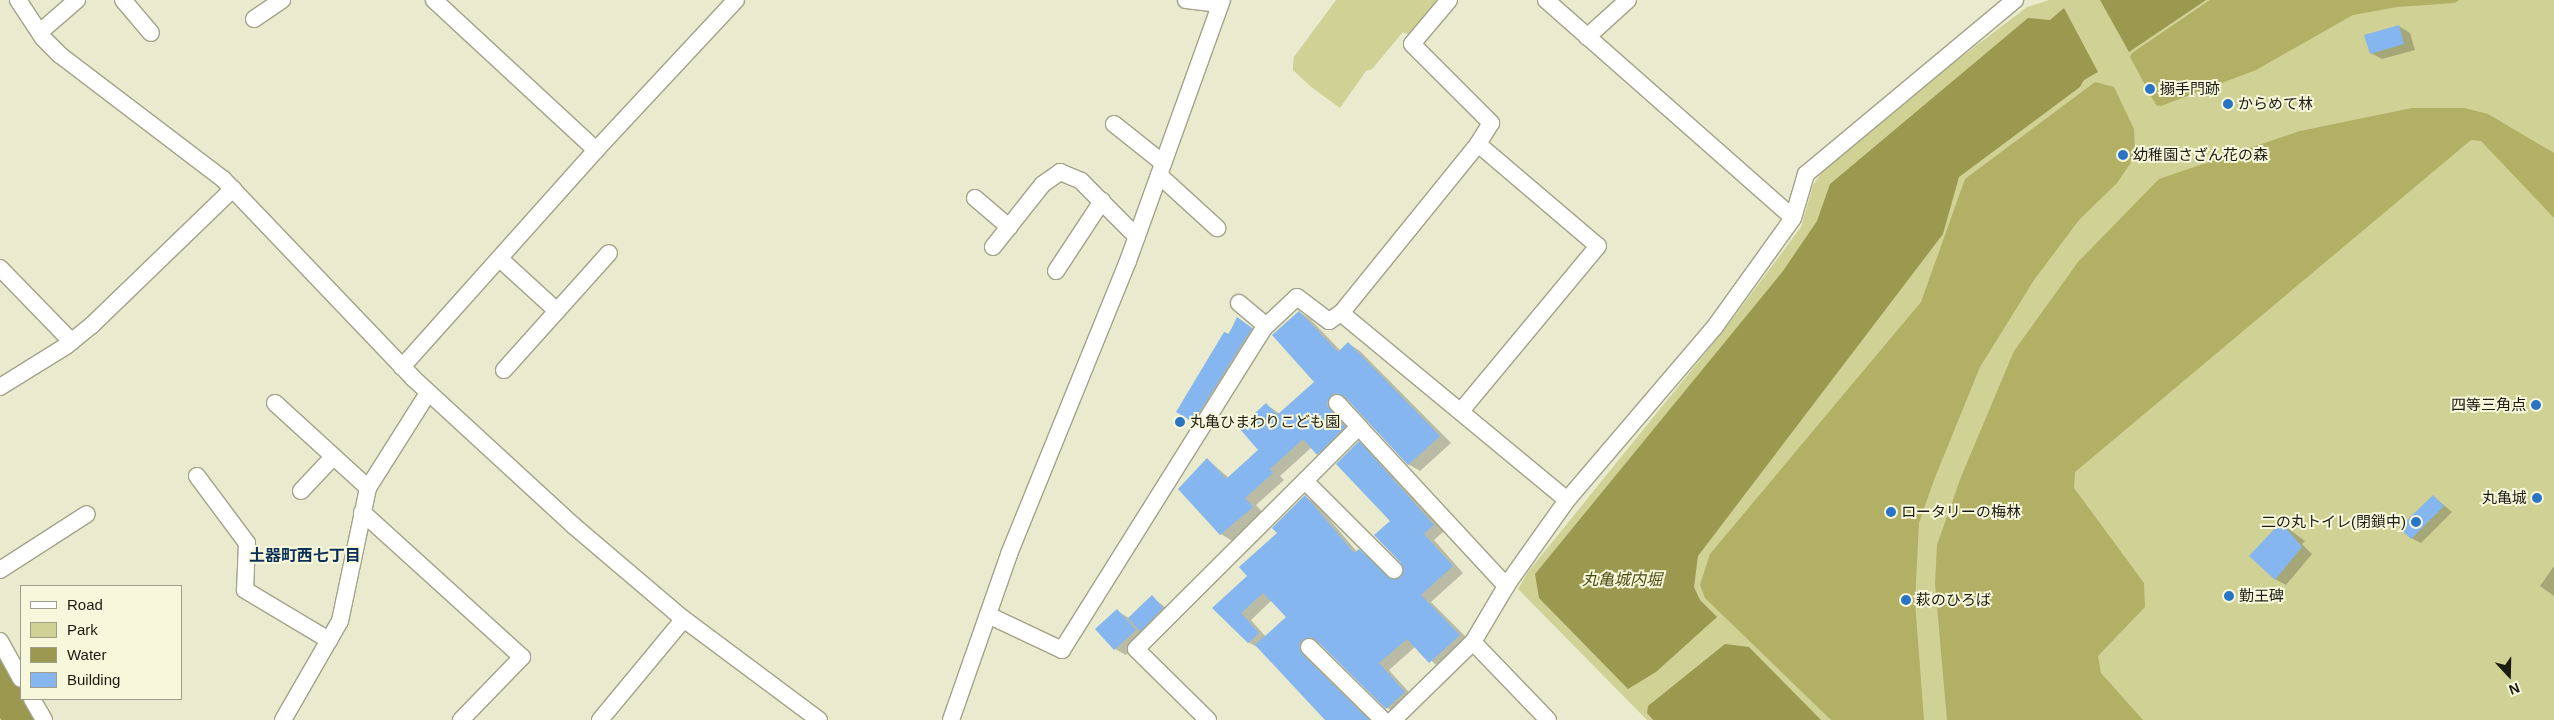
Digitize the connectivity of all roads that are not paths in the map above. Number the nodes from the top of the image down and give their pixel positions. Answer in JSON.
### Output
{"nodes":[{"id":1,"x":18,"y":0,"type":"edge"},
{"id":2,"x":78,"y":0,"type":"edge"},
{"id":3,"x":123,"y":0,"type":"edge"},
{"id":4,"x":434,"y":0,"type":"edge"},
{"id":5,"x":736,"y":0,"type":"edge"},
{"id":6,"x":1186,"y":0,"type":"edge"},
{"id":7,"x":1449,"y":0,"type":"edge"},
{"id":8,"x":1546,"y":0,"type":"edge"},
{"id":9,"x":1628,"y":0,"type":"edge"},
{"id":10,"x":2015,"y":0,"type":"edge"},
{"id":11,"x":1221,"y":2,"type":"edge"},
{"id":12,"x":284,"y":4,"type":"edge"},
{"id":13,"x":254,"y":19,"type":"dead end"},
{"id":14,"x":40,"y":32,"type":"junction"},
{"id":15,"x":150,"y":33,"type":"dead end"},
{"id":16,"x":1587,"y":37,"type":"junction"},
{"id":17,"x":1114,"y":124,"type":"dead end"},
{"id":18,"x":1478,"y":144,"type":"junction"},
{"id":19,"x":596,"y":150,"type":"junction"},
{"id":20,"x":1161,"y":169,"type":"junction"},
{"id":21,"x":233,"y":189,"type":"junction"},
{"id":22,"x":975,"y":198,"type":"dead end"},
{"id":23,"x":1102,"y":202,"type":"junction"},
{"id":24,"x":1793,"y":218,"type":"junction"},
{"id":25,"x":1009,"y":227,"type":"junction"},
{"id":26,"x":1217,"y":228,"type":"dead end"},
{"id":27,"x":1137,"y":236,"type":"junction"},
{"id":28,"x":993,"y":247,"type":"dead end"},
{"id":29,"x":609,"y":253,"type":"dead end"},
{"id":30,"x":500,"y":259,"type":"junction"},
{"id":31,"x":0,"y":268,"type":"edge"},
{"id":32,"x":1056,"y":271,"type":"dead end"},
{"id":33,"x":1238,"y":303,"type":"dead end"},
{"id":34,"x":558,"y":311,"type":"junction"},
{"id":35,"x":1341,"y":313,"type":"junction"},
{"id":36,"x":1266,"y":326,"type":"junction"},
{"id":37,"x":72,"y":342,"type":"junction"},
{"id":38,"x":402,"y":367,"type":"junction"},
{"id":39,"x":504,"y":370,"type":"dead end"},
{"id":40,"x":0,"y":387,"type":"edge"},
{"id":41,"x":428,"y":393,"type":"junction"},
{"id":42,"x":275,"y":403,"type":"dead end"},
{"id":43,"x":1337,"y":403,"type":"dead end"},
{"id":44,"x":1461,"y":411,"type":"junction"},
{"id":45,"x":1359,"y":428,"type":"junction"},
{"id":46,"x":334,"y":457,"type":"junction"},
{"id":47,"x":198,"y":476,"type":"dead end"},
{"id":48,"x":1305,"y":481,"type":"junction"},
{"id":49,"x":368,"y":488,"type":"junction"},
{"id":50,"x":301,"y":491,"type":"dead end"},
{"id":51,"x":1567,"y":500,"type":"junction"},
{"id":52,"x":362,"y":512,"type":"junction"},
{"id":53,"x":87,"y":514,"type":"dead end"},
{"id":54,"x":0,"y":570,"type":"edge"},
{"id":55,"x":1394,"y":570,"type":"dead end"},
{"id":56,"x":1506,"y":586,"type":"junction"},
{"id":57,"x":988,"y":615,"type":"junction"},
{"id":58,"x":684,"y":619,"type":"junction"},
{"id":59,"x":328,"y":640,"type":"junction"},
{"id":60,"x":0,"y":641,"type":"edge"},
{"id":61,"x":1473,"y":642,"type":"junction"},
{"id":62,"x":1309,"y":647,"type":"dead end"},
{"id":63,"x":20,"y":677,"type":"edge"},
{"id":64,"x":33,"y":700,"type":"edge"},
{"id":65,"x":44,"y":720,"type":"edge"},
{"id":66,"x":283,"y":720,"type":"edge"},
{"id":67,"x":461,"y":720,"type":"edge"},
{"id":68,"x":600,"y":720,"type":"edge"},
{"id":69,"x":818,"y":720,"type":"edge"},
{"id":70,"x":951,"y":720,"type":"edge"},
{"id":71,"x":1208,"y":720,"type":"edge"},
{"id":72,"x":1383,"y":720,"type":"edge"},
{"id":73,"x":1392,"y":720,"type":"edge"},
{"id":74,"x":1548,"y":720,"type":"edge"}],
"edges":[{"from":1,"to":14,"type":"street"},
{"from":2,"to":14,"type":"street"},
{"from":3,"to":15,"type":"street"},
{"from":4,"to":19,"type":"street"},
{"from":5,"to":19,"type":"street"},
{"from":6,"to":11,"type":"street"},
{"from":7,"to":18,"type":"street"},
{"from":8,"to":16,"type":"street"},
{"from":9,"to":16,"type":"street"},
{"from":10,"to":24,"type":"street"},
{"from":11,"to":20,"type":"street"},
{"from":12,"to":13,"type":"street"},
{"from":14,"to":21,"type":"street"},
{"from":16,"to":24,"type":"street"},
{"from":17,"to":20,"type":"street"},
{"from":18,"to":35,"type":"street"},
{"from":18,"to":44,"type":"street"},
{"from":19,"to":30,"type":"street"},
{"from":20,"to":26,"type":"street"},
{"from":20,"to":27,"type":"street"},
{"from":21,"to":37,"type":"street"},
{"from":21,"to":38,"type":"street"},
{"from":22,"to":25,"type":"street"},
{"from":23,"to":25,"type":"street"},
{"from":23,"to":27,"type":"street"},
{"from":23,"to":32,"type":"street"},
{"from":24,"to":51,"type":"street"},
{"from":25,"to":28,"type":"street"},
{"from":27,"to":57,"type":"street"},
{"from":29,"to":34,"type":"street"},
{"from":30,"to":34,"type":"street"},
{"from":30,"to":38,"type":"street"},
{"from":31,"to":37,"type":"street"},
{"from":33,"to":36,"type":"street"},
{"from":34,"to":39,"type":"street"},
{"from":35,"to":36,"type":"street"},
{"from":35,"to":44,"type":"street"},
{"from":36,"to":57,"type":"street"},
{"from":37,"to":40,"type":"street"},
{"from":38,"to":41,"type":"street"},
{"from":41,"to":49,"type":"street"},
{"from":41,"to":58,"type":"street"},
{"from":42,"to":46,"type":"street"},
{"from":43,"to":45,"type":"street"},
{"from":44,"to":51,"type":"street"},
{"from":45,"to":48,"type":"street"},
{"from":45,"to":56,"type":"street"},
{"from":46,"to":49,"type":"street"},
{"from":46,"to":50,"type":"street"},
{"from":47,"to":59,"type":"street"},
{"from":48,"to":55,"type":"street"},
{"from":48,"to":71,"type":"street"},
{"from":49,"to":52,"type":"street"},
{"from":51,"to":56,"type":"street"},
{"from":52,"to":59,"type":"street"},
{"from":52,"to":67,"type":"street"},
{"from":53,"to":54,"type":"street"},
{"from":56,"to":61,"type":"street"},
{"from":57,"to":70,"type":"street"},
{"from":58,"to":68,"type":"street"},
{"from":58,"to":69,"type":"street"},
{"from":59,"to":66,"type":"street"},
{"from":60,"to":63,"type":"street"},
{"from":61,"to":73,"type":"street"},
{"from":61,"to":74,"type":"street"},
{"from":62,"to":72,"type":"street"},
{"from":64,"to":65,"type":"street"}]}
